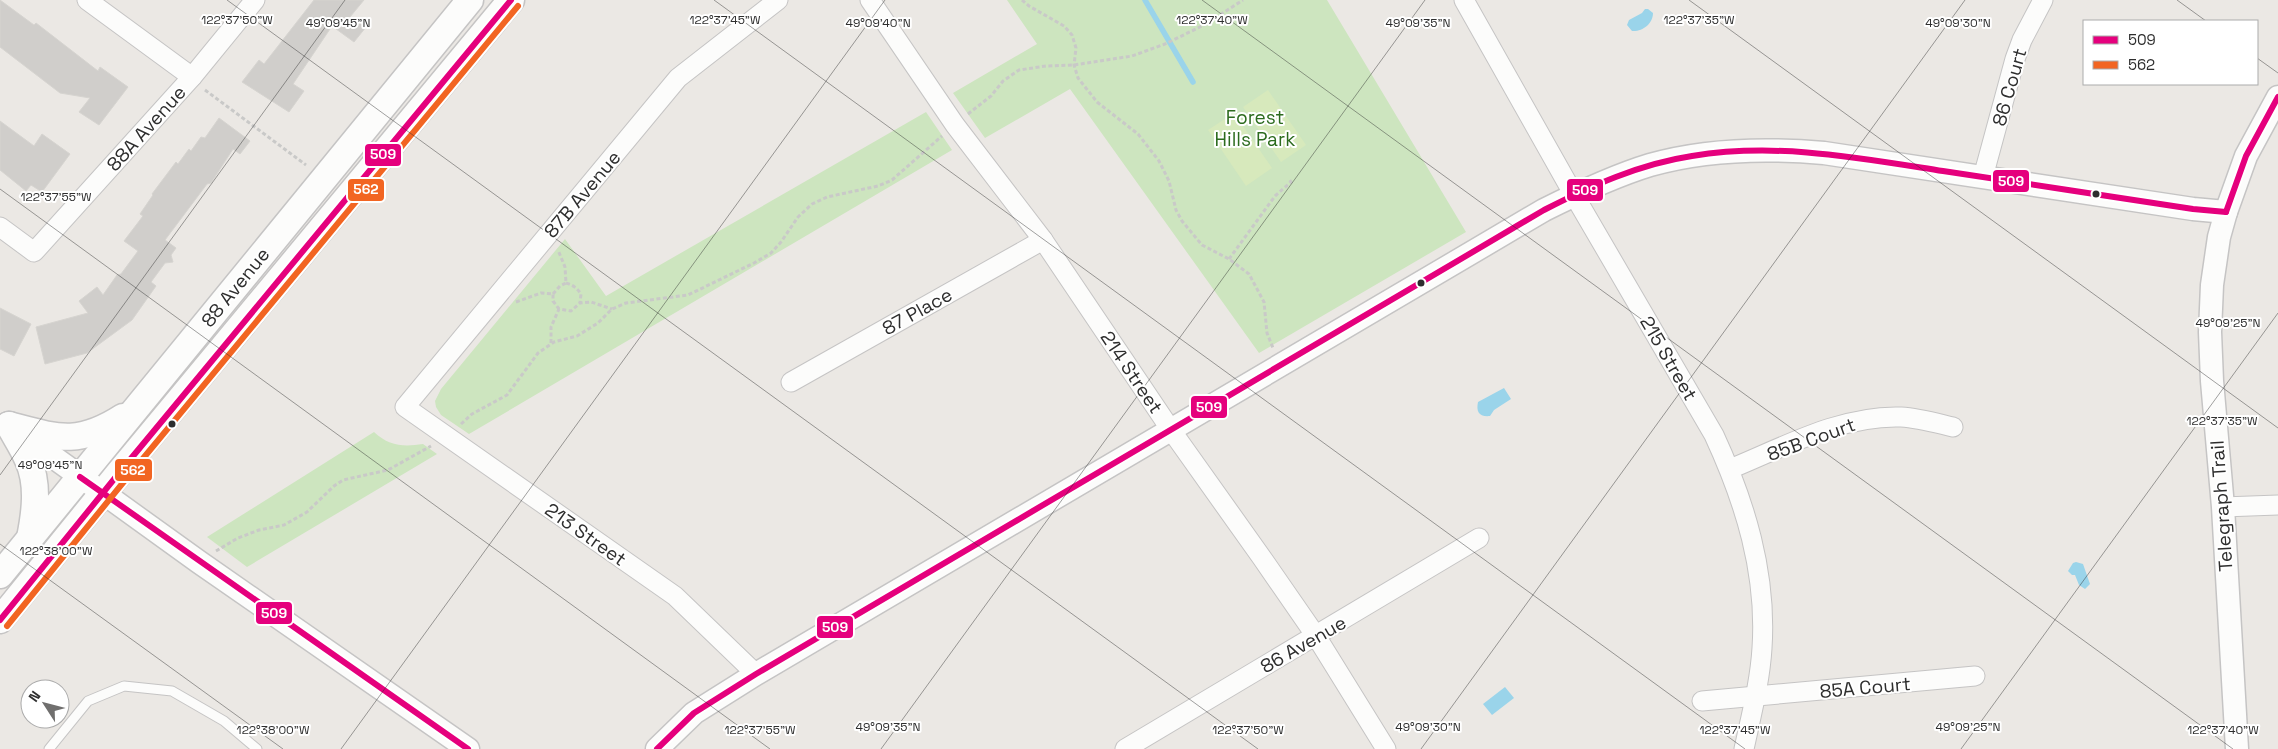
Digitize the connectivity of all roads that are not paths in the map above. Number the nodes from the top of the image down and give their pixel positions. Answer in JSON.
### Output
{"nodes":[{"id":1,"x":87,"y":0,"type":"edge"},
{"id":2,"x":255,"y":0,"type":"edge"},
{"id":3,"x":470,"y":0,"type":"edge"},
{"id":4,"x":511,"y":0,"type":"edge"},
{"id":5,"x":778,"y":0,"type":"edge"},
{"id":6,"x":870,"y":0,"type":"edge"},
{"id":7,"x":1464,"y":0,"type":"edge"},
{"id":8,"x":2043,"y":0,"type":"edge"},
{"id":9,"x":192,"y":77,"type":"junction"},
{"id":10,"x":2278,"y":97,"type":"edge"},
{"id":11,"x":1984,"y":177,"type":"junction"},
{"id":12,"x":1574,"y":195,"type":"junction"},
{"id":13,"x":2226,"y":212,"type":"junction"},
{"id":14,"x":0,"y":227,"type":"edge"},
{"id":15,"x":1043,"y":240,"type":"junction"},
{"id":16,"x":791,"y":382,"type":"dead end"},
{"id":17,"x":405,"y":407,"type":"joint"},
{"id":18,"x":136,"y":408,"type":"junction"},
{"id":19,"x":4,"y":422,"type":"edge"},
{"id":20,"x":1954,"y":427,"type":"dead end"},
{"id":21,"x":1171,"y":430,"type":"junction"},
{"id":22,"x":1730,"y":470,"type":"junction"},
{"id":23,"x":80,"y":477,"type":"junction"},
{"id":24,"x":102,"y":493,"type":"junction"},
{"id":25,"x":2278,"y":505,"type":"edge"},
{"id":26,"x":2223,"y":507,"type":"junction"},
{"id":27,"x":30,"y":538,"type":"junction"},
{"id":28,"x":1479,"y":538,"type":"dead end"},
{"id":29,"x":0,"y":575,"type":"edge"},
{"id":30,"x":0,"y":620,"type":"edge"},
{"id":31,"x":1316,"y":636,"type":"junction"},
{"id":32,"x":756,"y":674,"type":"junction"},
{"id":33,"x":1975,"y":676,"type":"dead end"},
{"id":34,"x":1755,"y":697,"type":"junction"},
{"id":35,"x":1702,"y":700,"type":"dead end"},
{"id":36,"x":456,"y":746,"type":"edge"},
{"id":37,"x":49,"y":749,"type":"edge"},
{"id":38,"x":257,"y":749,"type":"edge"},
{"id":39,"x":657,"y":749,"type":"edge"},
{"id":40,"x":1125,"y":749,"type":"edge"},
{"id":41,"x":1386,"y":749,"type":"edge"},
{"id":42,"x":1744,"y":749,"type":"edge"},
{"id":43,"x":2237,"y":749,"type":"edge"}],
"edges":[{"from":1,"to":9,"type":"street"},
{"from":2,"to":9,"type":"street","name":"88A Avenue"},
{"from":3,"to":18,"type":"main road","name":"88 Avenue"},
{"from":4,"to":24,"type":"main road","name":"88 Avenue"},
{"from":5,"to":17,"type":"street","name":"87B Avenue"},
{"from":6,"to":15,"type":"street","name":"214 Street"},
{"from":7,"to":12,"type":"street","name":"215 Street"},
{"from":8,"to":11,"type":"street","name":"86 Court"},
{"from":9,"to":14,"type":"street","name":"88A Avenue"},
{"from":10,"to":13,"type":"street","name":"Telegraph Trail"},
{"from":11,"to":12,"type":"street"},
{"from":11,"to":13,"type":"street"},
{"from":12,"to":21,"type":"street"},
{"from":12,"to":22,"type":"street","name":"215 Street"},
{"from":13,"to":26,"type":"street","name":"Telegraph Trail"},
{"from":15,"to":16,"type":"street","name":"87 Place"},
{"from":15,"to":21,"type":"street","name":"214 Street"},
{"from":17,"to":32,"type":"street","name":"213 Street"},
{"from":18,"to":19,"type":"main road"},
{"from":18,"to":23,"type":"main road","name":"88 Avenue"},
{"from":19,"to":23,"type":"street"},
{"from":19,"to":27,"type":"main road"},
{"from":20,"to":22,"type":"street","name":"85B Court"},
{"from":21,"to":31,"type":"street","name":"214 Street"},
{"from":21,"to":32,"type":"street"},
{"from":22,"to":34,"type":"street","name":"215 Street"},
{"from":23,"to":24,"type":"street"},
{"from":23,"to":27,"type":"main road","name":"88 Avenue"},
{"from":24,"to":30,"type":"main road","name":"88 Avenue"},
{"from":24,"to":36,"type":"street"},
{"from":25,"to":26,"type":"street"},
{"from":26,"to":43,"type":"street","name":"Telegraph Trail"},
{"from":27,"to":29,"type":"main road","name":"88 Avenue"},
{"from":28,"to":31,"type":"street","name":"86 Avenue"},
{"from":31,"to":40,"type":"street","name":"86 Avenue"},
{"from":31,"to":41,"type":"street","name":"214 Street"},
{"from":32,"to":39,"type":"street"},
{"from":33,"to":34,"type":"street","name":"85A Court"},
{"from":34,"to":35,"type":"street","name":"85A Court"},
{"from":34,"to":42,"type":"street","name":"215 Street"},
{"from":37,"to":38,"type":"lane"}]}
